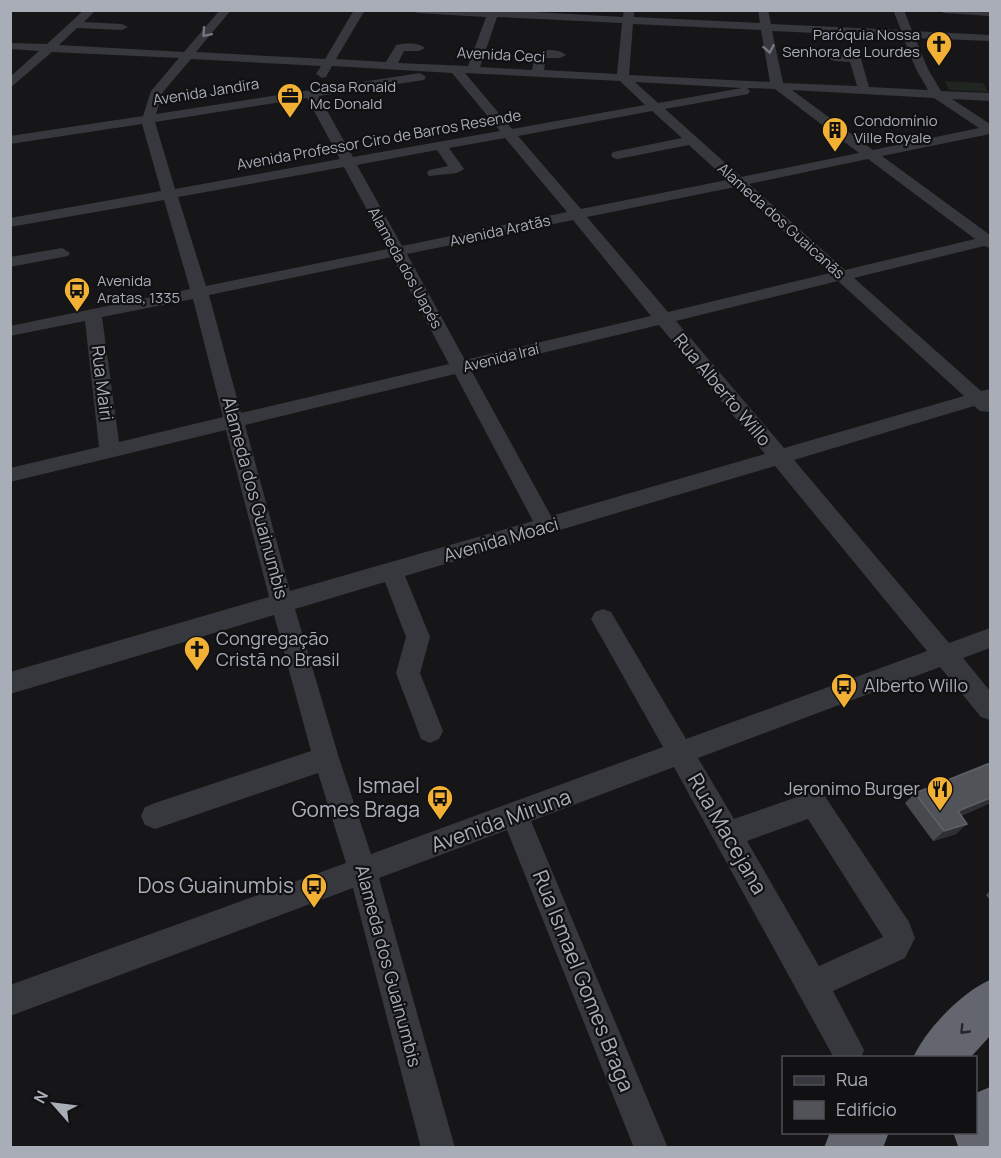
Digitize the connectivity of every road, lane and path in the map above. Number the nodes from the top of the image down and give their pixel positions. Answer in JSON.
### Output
{"nodes":[{"id":1,"x":91,"y":10,"type":"edge"},
{"id":2,"x":226,"y":10,"type":"edge"},
{"id":3,"x":360,"y":10,"type":"edge"},
{"id":4,"x":417,"y":10,"type":"edge"},
{"id":5,"x":763,"y":10,"type":"edge"},
{"id":6,"x":898,"y":10,"type":"edge"},
{"id":7,"x":944,"y":10,"type":"edge"},
{"id":8,"x":493,"y":12,"type":"edge"},
{"id":9,"x":990,"y":13,"type":"edge"},
{"id":10,"x":629,"y":16,"type":"edge"},
{"id":11,"x":75,"y":25,"type":"junction"},
{"id":12,"x":122,"y":27,"type":"dead end"},
{"id":13,"x":765,"y":27,"type":"junction"},
{"id":14,"x":908,"y":34,"type":"junction"},
{"id":15,"x":990,"y":38,"type":"edge"},
{"id":16,"x":10,"y":46,"type":"edge"},
{"id":17,"x":49,"y":48,"type":"junction"},
{"id":18,"x":419,"y":48,"type":"dead end"},
{"id":19,"x":187,"y":55,"type":"junction"},
{"id":20,"x":560,"y":55,"type":"dead end"},
{"id":21,"x":834,"y":58,"type":"dead end"},
{"id":22,"x":328,"y":63,"type":"junction"},
{"id":23,"x":390,"y":66,"type":"junction"},
{"id":24,"x":419,"y":68,"type":"junction"},
{"id":25,"x":453,"y":69,"type":"junction"},
{"id":26,"x":473,"y":70,"type":"junction"},
{"id":27,"x":537,"y":73,"type":"junction"},
{"id":28,"x":622,"y":78,"type":"junction"},
{"id":29,"x":406,"y":80,"type":"junction"},
{"id":30,"x":10,"y":84,"type":"edge"},
{"id":31,"x":745,"y":84,"type":"junction"},
{"id":32,"x":778,"y":86,"type":"junction"},
{"id":33,"x":864,"y":90,"type":"junction"},
{"id":34,"x":311,"y":93,"type":"junction"},
{"id":35,"x":937,"y":94,"type":"junction"},
{"id":36,"x":990,"y":97,"type":"edge"},
{"id":37,"x":656,"y":108,"type":"junction"},
{"id":38,"x":147,"y":118,"type":"junction"},
{"id":39,"x":990,"y":130,"type":"edge"},
{"id":40,"x":508,"y":135,"type":"junction"},
{"id":41,"x":10,"y":140,"type":"edge"},
{"id":42,"x":692,"y":140,"type":"junction"},
{"id":43,"x":441,"y":147,"type":"junction"},
{"id":44,"x":618,"y":155,"type":"dead end"},
{"id":45,"x":871,"y":155,"type":"junction"},
{"id":46,"x":348,"y":163,"type":"junction"},
{"id":47,"x":434,"y":174,"type":"dead end"},
{"id":48,"x":738,"y":182,"type":"junction"},
{"id":49,"x":171,"y":194,"type":"junction"},
{"id":50,"x":576,"y":215,"type":"junction"},
{"id":51,"x":10,"y":223,"type":"edge"},
{"id":52,"x":990,"y":241,"type":"edge"},
{"id":53,"x":397,"y":252,"type":"junction"},
{"id":54,"x":62,"y":253,"type":"dead end"},
{"id":55,"x":10,"y":262,"type":"edge"},
{"id":56,"x":843,"y":276,"type":"junction"},
{"id":57,"x":200,"y":292,"type":"junction"},
{"id":58,"x":93,"y":314,"type":"junction"},
{"id":59,"x":663,"y":319,"type":"junction"},
{"id":60,"x":10,"y":331,"type":"edge"},
{"id":61,"x":461,"y":368,"type":"junction"},
{"id":62,"x":986,"y":401,"type":"edge"},
{"id":63,"x":235,"y":423,"type":"junction"},
{"id":64,"x":110,"y":452,"type":"junction"},
{"id":65,"x":779,"y":458,"type":"junction"},
{"id":66,"x":10,"y":475,"type":"edge"},
{"id":67,"x":547,"y":526,"type":"junction"},
{"id":68,"x":392,"y":571,"type":"junction"},
{"id":69,"x":282,"y":603,"type":"junction"},
{"id":70,"x":603,"y":619,"type":"dead end"},
{"id":71,"x":990,"y":638,"type":"edge"},
{"id":72,"x":945,"y":656,"type":"junction"},
{"id":73,"x":10,"y":683,"type":"edge"},
{"id":74,"x":990,"y":709,"type":"edge"},
{"id":75,"x":430,"y":730,"type":"dead end"},
{"id":76,"x":680,"y":753,"type":"junction"},
{"id":77,"x":326,"y":758,"type":"junction"},
{"id":78,"x":515,"y":815,"type":"junction"},
{"id":79,"x":155,"y":816,"type":"dead end"},
{"id":80,"x":727,"y":835,"type":"junction"},
{"id":81,"x":363,"y":872,"type":"junction"},
{"id":82,"x":812,"y":985,"type":"junction"},
{"id":83,"x":10,"y":1001,"type":"edge"},
{"id":84,"x":990,"y":1003,"type":"edge"},
{"id":85,"x":848,"y":1050,"type":"dead end"},
{"id":86,"x":939,"y":1056,"type":"edge"},
{"id":87,"x":990,"y":1112,"type":"edge"},
{"id":88,"x":977,"y":1126,"type":"edge"},
{"id":89,"x":862,"y":1134,"type":"edge"},
{"id":90,"x":970,"y":1134,"type":"edge"},
{"id":91,"x":438,"y":1148,"type":"edge"},
{"id":92,"x":651,"y":1148,"type":"edge"},
{"id":93,"x":849,"y":1148,"type":"edge"},
{"id":94,"x":958,"y":1148,"type":"edge"}],
"edges":[{"from":1,"to":11,"type":"street"},
{"from":2,"to":19,"type":"street","one_way":true},
{"from":3,"to":22,"type":"street"},
{"from":4,"to":8,"type":"street"},
{"from":5,"to":13,"type":"street"},
{"from":6,"to":14,"type":"street"},
{"from":7,"to":9,"type":"street"},
{"from":8,"to":10,"type":"street"},
{"from":8,"to":26,"type":"street"},
{"from":10,"to":13,"type":"street"},
{"from":10,"to":28,"type":"street"},
{"from":11,"to":12,"type":"street"},
{"from":11,"to":17,"type":"street"},
{"from":13,"to":14,"type":"street"},
{"from":13,"to":32,"type":"street","one_way":true},
{"from":14,"to":15,"type":"street"},
{"from":14,"to":35,"type":"street"},
{"from":16,"to":17,"type":"street","name":"Avenida Ceci"},
{"from":17,"to":19,"type":"street","name":"Avenida Ceci"},
{"from":17,"to":30,"type":"street"},
{"from":18,"to":23,"type":"street"},
{"from":19,"to":22,"type":"street","name":"Avenida Ceci"},
{"from":19,"to":38,"type":"street"},
{"from":20,"to":27,"type":"street"},
{"from":21,"to":33,"type":"street"},
{"from":22,"to":23,"type":"street","name":"Avenida Ceci"},
{"from":22,"to":34,"type":"street"},
{"from":23,"to":24,"type":"street","name":"Avenida Ceci"},
{"from":24,"to":25,"type":"street","name":"Avenida Ceci"},
{"from":24,"to":29,"type":"street"},
{"from":25,"to":26,"type":"street","name":"Avenida Ceci"},
{"from":25,"to":29,"type":"street","name":"Avenida Jandira"},
{"from":25,"to":40,"type":"street","name":"Rua Alberto Willo"},
{"from":26,"to":27,"type":"street","name":"Avenida Ceci"},
{"from":27,"to":28,"type":"street","name":"Avenida Ceci"},
{"from":28,"to":31,"type":"street","name":"Avenida Ceci"},
{"from":28,"to":37,"type":"street","name":"Alameda dos Guaicanãs"},
{"from":29,"to":34,"type":"street","name":"Avenida Jandira"},
{"from":31,"to":32,"type":"street","name":"Avenida Ceci"},
{"from":31,"to":37,"type":"street","name":"Avenida Professor Ciro de Barros Resende"},
{"from":32,"to":33,"type":"street","name":"Avenida Ceci"},
{"from":32,"to":45,"type":"street"},
{"from":33,"to":35,"type":"street","name":"Avenida Ceci"},
{"from":34,"to":38,"type":"street","name":"Avenida Jandira"},
{"from":34,"to":46,"type":"street","name":"Alameda dos Uapés"},
{"from":35,"to":36,"type":"street","name":"Avenida Ceci"},
{"from":35,"to":39,"type":"street"},
{"from":37,"to":40,"type":"street","name":"Avenida Professor Ciro de Barros Resende"},
{"from":37,"to":42,"type":"street","name":"Alameda dos Guaicanãs"},
{"from":38,"to":41,"type":"street","name":"Avenida Jandira"},
{"from":38,"to":49,"type":"street","name":"Alameda dos Guainumbis"},
{"from":39,"to":45,"type":"street","name":"Avenida Aratãs"},
{"from":40,"to":43,"type":"street","name":"Avenida Professor Ciro de Barros Resende"},
{"from":40,"to":50,"type":"street","name":"Rua Alberto Willo"},
{"from":42,"to":44,"type":"street"},
{"from":42,"to":48,"type":"street","name":"Alameda dos Guaicanãs"},
{"from":43,"to":46,"type":"street","name":"Avenida Professor Ciro de Barros Resende"},
{"from":43,"to":47,"type":"street"},
{"from":45,"to":48,"type":"street","name":"Avenida Aratãs"},
{"from":45,"to":52,"type":"street"},
{"from":46,"to":49,"type":"street","name":"Avenida Professor Ciro de Barros Resende"},
{"from":46,"to":53,"type":"street","name":"Alameda dos Uapés"},
{"from":48,"to":50,"type":"street","name":"Avenida Aratãs"},
{"from":48,"to":56,"type":"street","name":"Alameda dos Guaicanãs"},
{"from":49,"to":51,"type":"street","name":"Avenida Professor Ciro de Barros Resende"},
{"from":49,"to":57,"type":"street","name":"Alameda dos Guainumbis"},
{"from":50,"to":53,"type":"street","name":"Avenida Aratãs"},
{"from":50,"to":59,"type":"street","name":"Rua Alberto Willo"},
{"from":52,"to":56,"type":"street","name":"Avenida Iraí"},
{"from":53,"to":57,"type":"street","name":"Avenida Aratãs"},
{"from":53,"to":61,"type":"street","name":"Alameda dos Uapés"},
{"from":54,"to":55,"type":"street"},
{"from":56,"to":59,"type":"street","name":"Avenida Iraí"},
{"from":56,"to":62,"type":"street","name":"Alameda dos Guaicanãs"},
{"from":57,"to":58,"type":"street","name":"Avenida Aratãs"},
{"from":57,"to":63,"type":"street","name":"Alameda dos Guainumbis"},
{"from":58,"to":60,"type":"street","name":"Avenida Aratãs"},
{"from":58,"to":64,"type":"street","name":"Rua Mairi"},
{"from":59,"to":61,"type":"street","name":"Avenida Iraí"},
{"from":59,"to":65,"type":"street","name":"Rua Alberto Willo"},
{"from":61,"to":63,"type":"street","name":"Avenida Iraí"},
{"from":61,"to":67,"type":"street","name":"Alameda dos Uapés"},
{"from":62,"to":65,"type":"street","name":"Avenida Moaci"},
{"from":63,"to":64,"type":"street","name":"Avenida Iraí"},
{"from":63,"to":69,"type":"street","name":"Alameda dos Guainumbis"},
{"from":64,"to":66,"type":"street","name":"Avenida Iraí"},
{"from":65,"to":67,"type":"street","name":"Avenida Moaci"},
{"from":65,"to":72,"type":"street","name":"Rua Alberto Willo"},
{"from":67,"to":68,"type":"street","name":"Avenida Moaci"},
{"from":68,"to":69,"type":"street","name":"Avenida Moaci"},
{"from":68,"to":75,"type":"street"},
{"from":69,"to":73,"type":"street","name":"Avenida Moaci"},
{"from":69,"to":77,"type":"street","name":"Alameda dos Guainumbis"},
{"from":70,"to":76,"type":"street","name":"Rua Macejana"},
{"from":71,"to":72,"type":"street","name":"Avenida Miruna"},
{"from":72,"to":74,"type":"street","name":"Rua Alberto Willo"},
{"from":72,"to":76,"type":"street","name":"Avenida Miruna"},
{"from":76,"to":78,"type":"street","name":"Avenida Miruna"},
{"from":76,"to":80,"type":"street","name":"Rua Macejana"},
{"from":77,"to":79,"type":"street"},
{"from":77,"to":81,"type":"street","name":"Alameda dos Guainumbis"},
{"from":78,"to":81,"type":"street","name":"Avenida Miruna"},
{"from":78,"to":92,"type":"street","name":"Rua Ismael Gomes Braga"},
{"from":80,"to":82,"type":"street","name":"Rua Macejana"},
{"from":80,"to":82,"type":"street"},
{"from":81,"to":83,"type":"street","name":"Avenida Miruna"},
{"from":81,"to":91,"type":"street","name":"Alameda dos Guainumbis"},
{"from":82,"to":85,"type":"street","name":"Rua Macejana"},
{"from":84,"to":86,"type":"highway","one_way":true},
{"from":87,"to":88,"type":"highway"},
{"from":89,"to":93,"type":"highway"},
{"from":90,"to":94,"type":"highway"}]}
